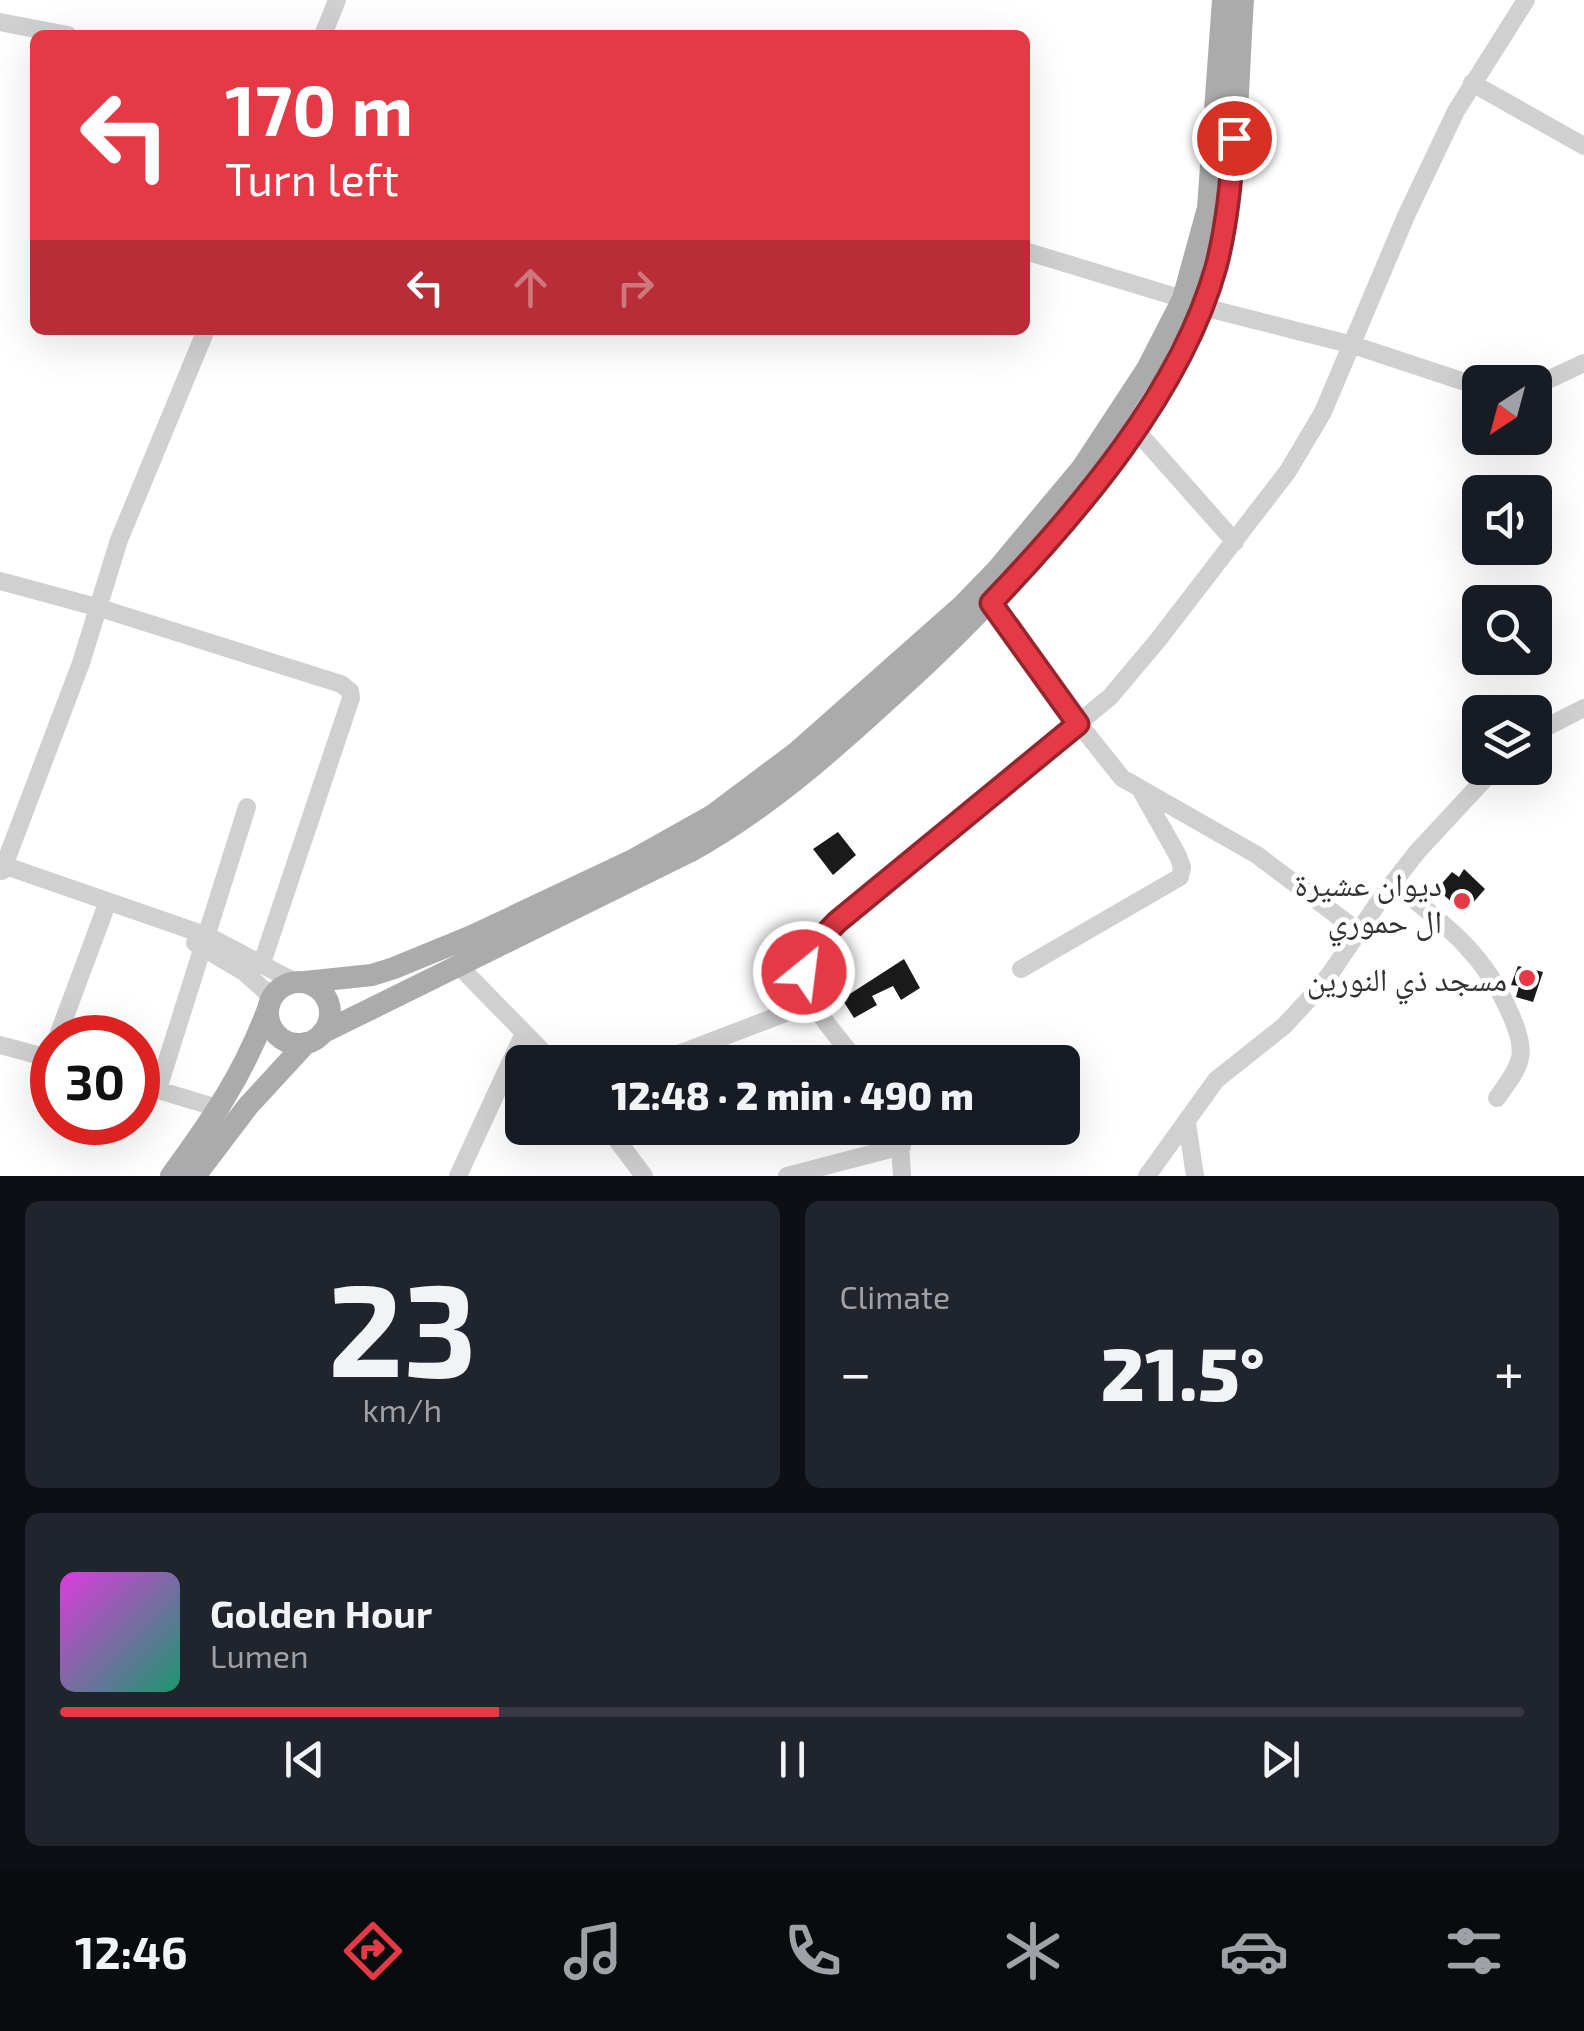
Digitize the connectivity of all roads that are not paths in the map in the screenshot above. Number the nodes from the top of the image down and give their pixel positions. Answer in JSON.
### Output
{"nodes":[{"id":1,"x":336,"y":0,"type":"edge"},
{"id":2,"x":1224,"y":0,"type":"edge"},
{"id":3,"x":1244,"y":0,"type":"edge"},
{"id":4,"x":1526,"y":0,"type":"edge"},
{"id":5,"x":0,"y":22,"type":"edge"},
{"id":6,"x":42,"y":30,"type":"edge"},
{"id":7,"x":325,"y":30,"type":"edge"},
{"id":8,"x":1472,"y":82,"type":"junction"},
{"id":9,"x":1584,"y":146,"type":"edge"},
{"id":10,"x":1030,"y":253,"type":"edge"},
{"id":11,"x":1193,"y":303,"type":"junction"},
{"id":12,"x":204,"y":335,"type":"edge"},
{"id":13,"x":1353,"y":345,"type":"junction"},
{"id":14,"x":1584,"y":363,"type":"edge"},
{"id":15,"x":1552,"y":378,"type":"edge"},
{"id":16,"x":1462,"y":380,"type":"edge"},
{"id":17,"x":1134,"y":428,"type":"junction"},
{"id":18,"x":1235,"y":542,"type":"junction"},
{"id":19,"x":0,"y":581,"type":"edge"},
{"id":20,"x":991,"y":603,"type":"junction"},
{"id":21,"x":100,"y":608,"type":"junction"},
{"id":22,"x":1584,"y":708,"type":"edge"},
{"id":23,"x":1078,"y":724,"type":"junction"},
{"id":24,"x":1552,"y":725,"type":"edge"},
{"id":25,"x":1480,"y":785,"type":"edge"},
{"id":26,"x":1142,"y":792,"type":"junction"},
{"id":27,"x":247,"y":806,"type":"dead end"},
{"id":28,"x":1,"y":867,"type":"edge"},
{"id":29,"x":1393,"y":883,"type":"junction"},
{"id":30,"x":104,"y":912,"type":"junction"},
{"id":31,"x":1359,"y":932,"type":"junction"},
{"id":32,"x":206,"y":942,"type":"junction"},
{"id":33,"x":262,"y":963,"type":"junction"},
{"id":34,"x":457,"y":964,"type":"junction"},
{"id":35,"x":1020,"y":969,"type":"dead end"},
{"id":36,"x":300,"y":982,"type":"junction"},
{"id":37,"x":814,"y":1002,"type":"junction"},
{"id":38,"x":270,"y":1003,"type":"junction"},
{"id":39,"x":66,"y":1015,"type":"edge"},
{"id":40,"x":524,"y":1033,"type":"junction"},
{"id":41,"x":314,"y":1038,"type":"junction"},
{"id":42,"x":0,"y":1045,"type":"edge"},
{"id":43,"x":536,"y":1045,"type":"edge"},
{"id":44,"x":702,"y":1045,"type":"edge"},
{"id":45,"x":845,"y":1045,"type":"edge"},
{"id":46,"x":30,"y":1051,"type":"edge"},
{"id":47,"x":160,"y":1084,"type":"edge"},
{"id":48,"x":160,"y":1091,"type":"edge"},
{"id":49,"x":1497,"y":1098,"type":"dead end"},
{"id":50,"x":221,"y":1109,"type":"junction"},
{"id":51,"x":1186,"y":1123,"type":"junction"},
{"id":52,"x":621,"y":1145,"type":"edge"},
{"id":53,"x":877,"y":1145,"type":"edge"},
{"id":54,"x":900,"y":1145,"type":"edge"},
{"id":55,"x":171,"y":1176,"type":"edge"},
{"id":56,"x":195,"y":1176,"type":"edge"},
{"id":57,"x":458,"y":1176,"type":"edge"},
{"id":58,"x":644,"y":1176,"type":"edge"},
{"id":59,"x":787,"y":1176,"type":"edge"},
{"id":60,"x":902,"y":1176,"type":"edge"},
{"id":61,"x":1146,"y":1176,"type":"edge"},
{"id":62,"x":1195,"y":1176,"type":"edge"}],
"edges":[{"from":1,"to":7,"type":"street"},
{"from":2,"to":11,"type":"main road"},
{"from":3,"to":11,"type":"main road"},
{"from":4,"to":8,"type":"street"},
{"from":5,"to":6,"type":"street"},
{"from":8,"to":9,"type":"street"},
{"from":8,"to":13,"type":"street"},
{"from":10,"to":11,"type":"street"},
{"from":11,"to":13,"type":"street"},
{"from":11,"to":17,"type":"main road"},
{"from":11,"to":36,"type":"main road"},
{"from":12,"to":21,"type":"street"},
{"from":13,"to":16,"type":"street"},
{"from":13,"to":18,"type":"street"},
{"from":14,"to":15,"type":"street"},
{"from":17,"to":18,"type":"street"},
{"from":17,"to":20,"type":"main road"},
{"from":18,"to":23,"type":"street"},
{"from":19,"to":21,"type":"street"},
{"from":20,"to":23,"type":"street"},
{"from":20,"to":34,"type":"main road"},
{"from":21,"to":28,"type":"street"},
{"from":21,"to":33,"type":"street"},
{"from":22,"to":24,"type":"street"},
{"from":23,"to":26,"type":"street"},
{"from":23,"to":37,"type":"street"},
{"from":25,"to":29,"type":"street"},
{"from":26,"to":31,"type":"street"},
{"from":26,"to":35,"type":"street"},
{"from":27,"to":32,"type":"street"},
{"from":28,"to":30,"type":"street"},
{"from":28,"to":32,"type":"street"},
{"from":29,"to":31,"type":"street"},
{"from":29,"to":49,"type":"street"},
{"from":30,"to":32,"type":"street"},
{"from":30,"to":39,"type":"street"},
{"from":31,"to":51,"type":"street"},
{"from":32,"to":33,"type":"street"},
{"from":32,"to":38,"type":"street"},
{"from":32,"to":47,"type":"street"},
{"from":33,"to":36,"type":"street"},
{"from":34,"to":40,"type":"street"},
{"from":34,"to":41,"type":"main road"},
{"from":36,"to":38,"type":"main road"},
{"from":36,"to":41,"type":"main road"},
{"from":37,"to":44,"type":"street"},
{"from":37,"to":45,"type":"street"},
{"from":38,"to":41,"type":"main road"},
{"from":38,"to":50,"type":"main road"},
{"from":40,"to":43,"type":"street"},
{"from":40,"to":57,"type":"street"},
{"from":41,"to":56,"type":"main road"},
{"from":42,"to":46,"type":"street"},
{"from":48,"to":50,"type":"street"},
{"from":50,"to":55,"type":"main road"},
{"from":51,"to":61,"type":"street"},
{"from":51,"to":62,"type":"street"},
{"from":52,"to":58,"type":"street"},
{"from":53,"to":59,"type":"street"},
{"from":54,"to":60,"type":"street"}]}
